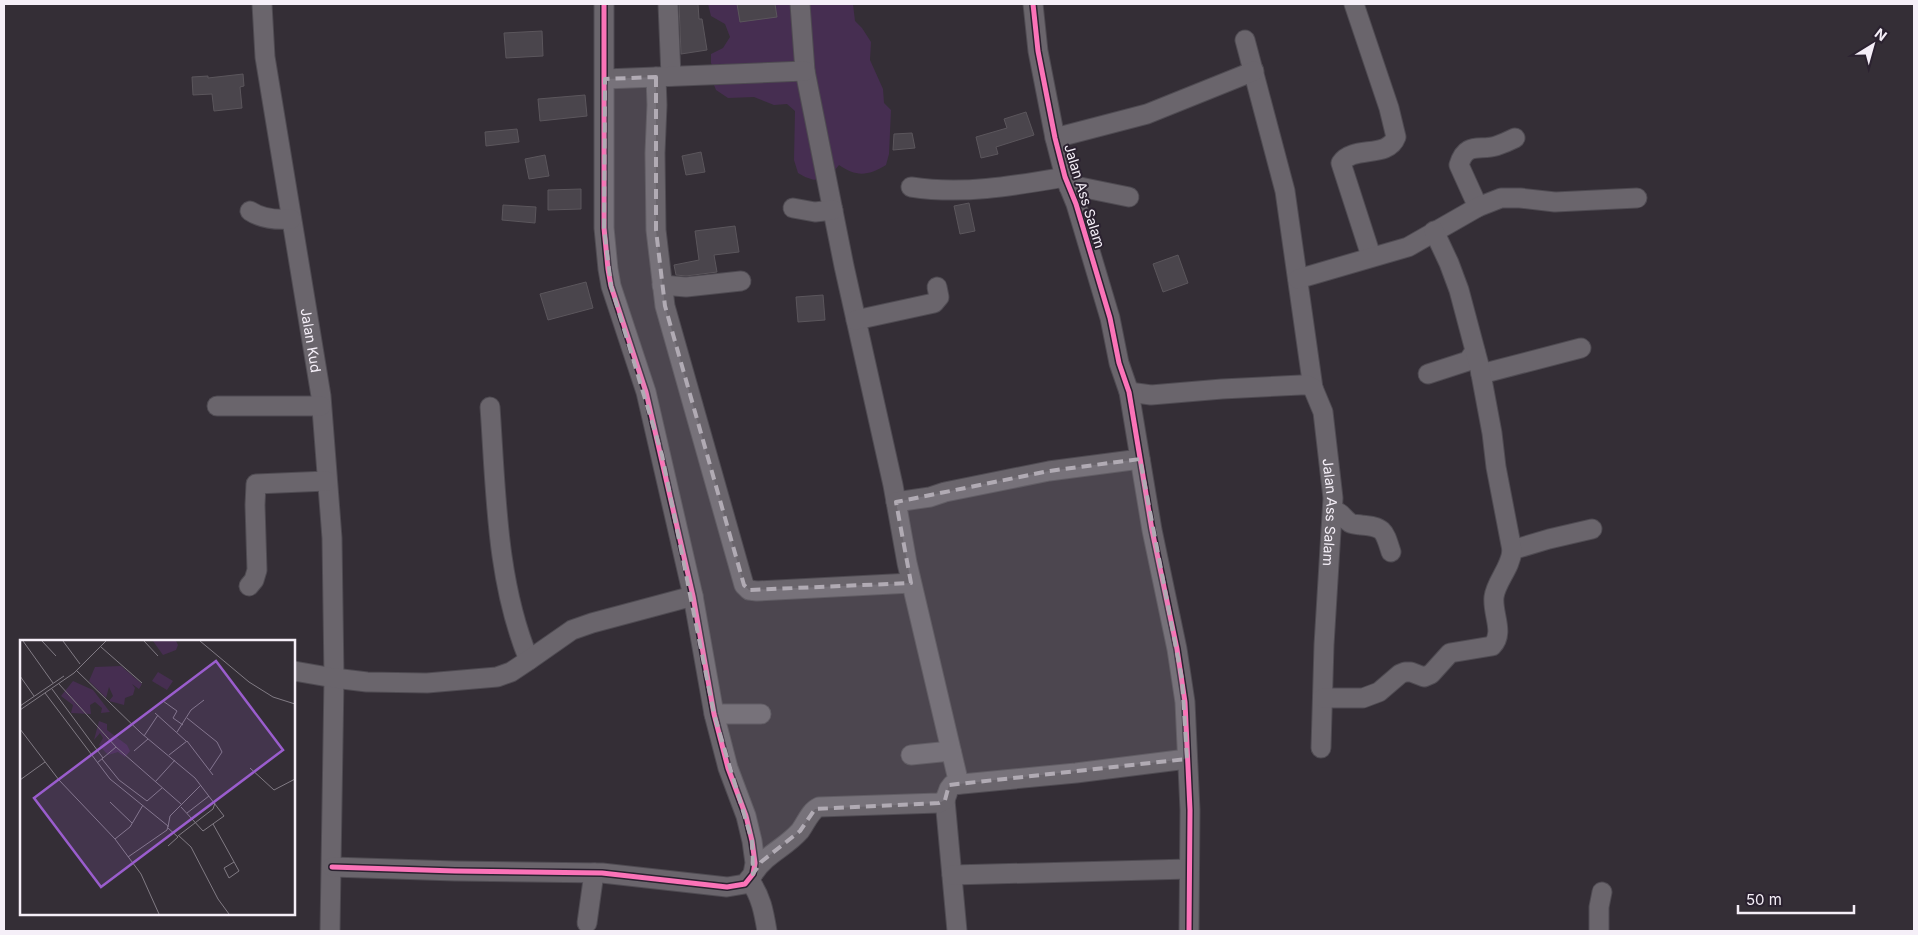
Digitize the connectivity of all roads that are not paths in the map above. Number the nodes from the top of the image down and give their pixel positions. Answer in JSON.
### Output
{"nodes":[{"id":1,"x":262,"y":4,"type":"edge"},
{"id":2,"x":604,"y":4,"type":"edge"},
{"id":3,"x":668,"y":4,"type":"edge"},
{"id":4,"x":800,"y":4,"type":"edge"},
{"id":5,"x":1033,"y":4,"type":"edge"},
{"id":6,"x":1354,"y":4,"type":"edge"},
{"id":7,"x":1245,"y":40,"type":"dead end"},
{"id":8,"x":805,"y":71,"type":"junction"},
{"id":9,"x":1254,"y":72,"type":"junction"},
{"id":10,"x":663,"y":77,"type":"junction"},
{"id":11,"x":604,"y":79,"type":"junction"},
{"id":12,"x":1055,"y":138,"type":"junction"},
{"id":13,"x":1515,"y":138,"type":"dead end"},
{"id":14,"x":1067,"y":182,"type":"junction"},
{"id":15,"x":910,"y":187,"type":"dead end"},
{"id":16,"x":1129,"y":197,"type":"dead end"},
{"id":17,"x":1637,"y":198,"type":"dead end"},
{"id":18,"x":1478,"y":207,"type":"junction"},
{"id":19,"x":793,"y":208,"type":"dead end"},
{"id":20,"x":833,"y":210,"type":"junction"},
{"id":21,"x":250,"y":212,"type":"dead end"},
{"id":22,"x":291,"y":219,"type":"junction"},
{"id":23,"x":1434,"y":231,"type":"junction"},
{"id":24,"x":1371,"y":256,"type":"junction"},
{"id":25,"x":1298,"y":279,"type":"junction"},
{"id":26,"x":741,"y":281,"type":"dead end"},
{"id":27,"x":662,"y":284,"type":"junction"},
{"id":28,"x":937,"y":287,"type":"dead end"},
{"id":29,"x":856,"y":320,"type":"junction"},
{"id":30,"x":1581,"y":348,"type":"dead end"},
{"id":31,"x":1475,"y":351,"type":"junction"},
{"id":32,"x":1428,"y":374,"type":"dead end"},
{"id":33,"x":1481,"y":374,"type":"junction"},
{"id":34,"x":1313,"y":388,"type":"junction"},
{"id":35,"x":1129,"y":392,"type":"junction"},
{"id":36,"x":217,"y":406,"type":"dead end"},
{"id":37,"x":321,"y":406,"type":"junction"},
{"id":38,"x":490,"y":407,"type":"dead end"},
{"id":39,"x":1140,"y":459,"type":"junction"},
{"id":40,"x":327,"y":480,"type":"junction"},
{"id":41,"x":896,"y":502,"type":"junction"},
{"id":42,"x":1333,"y":511,"type":"junction"},
{"id":43,"x":1592,"y":529,"type":"dead end"},
{"id":44,"x":1512,"y":550,"type":"junction"},
{"id":45,"x":1391,"y":552,"type":"dead end"},
{"id":46,"x":911,"y":583,"type":"junction"},
{"id":47,"x":248,"y":586,"type":"dead end"},
{"id":48,"x":693,"y":596,"type":"junction"},
{"id":49,"x":529,"y":660,"type":"junction"},
{"id":50,"x":295,"y":671,"type":"edge"},
{"id":51,"x":334,"y":678,"type":"junction"},
{"id":52,"x":1323,"y":698,"type":"junction"},
{"id":53,"x":714,"y":714,"type":"junction"},
{"id":54,"x":760,"y":714,"type":"dead end"},
{"id":55,"x":1321,"y":748,"type":"dead end"},
{"id":56,"x":951,"y":751,"type":"junction"},
{"id":57,"x":911,"y":755,"type":"dead end"},
{"id":58,"x":1188,"y":759,"type":"junction"},
{"id":59,"x":959,"y":784,"type":"junction"},
{"id":60,"x":945,"y":800,"type":"junction"},
{"id":61,"x":332,"y":867,"type":"junction"},
{"id":62,"x":1190,"y":869,"type":"junction"},
{"id":63,"x":594,"y":873,"type":"junction"},
{"id":64,"x":952,"y":874,"type":"junction"},
{"id":65,"x":751,"y":877,"type":"junction"},
{"id":66,"x":1602,"y":892,"type":"dead end"},
{"id":67,"x":587,"y":923,"type":"dead end"},
{"id":68,"x":1597,"y":928,"type":"edge"},
{"id":69,"x":330,"y":931,"type":"edge"},
{"id":70,"x":767,"y":931,"type":"edge"},
{"id":71,"x":957,"y":931,"type":"edge"},
{"id":72,"x":1189,"y":931,"type":"edge"}],
"edges":[{"from":1,"to":22,"type":"street","name":"Jalan Kud"},
{"from":2,"to":11,"type":"street"},
{"from":3,"to":10,"type":"street"},
{"from":4,"to":8,"type":"street"},
{"from":5,"to":12,"type":"street","name":"Jalan Ass Salam"},
{"from":6,"to":24,"type":"street"},
{"from":7,"to":9,"type":"street","name":"Jalan Ass Salam"},
{"from":8,"to":10,"type":"street"},
{"from":8,"to":20,"type":"street"},
{"from":9,"to":12,"type":"street"},
{"from":9,"to":25,"type":"street","name":"Jalan Ass Salam"},
{"from":10,"to":11,"type":"street"},
{"from":10,"to":27,"type":"street"},
{"from":11,"to":48,"type":"street"},
{"from":12,"to":14,"type":"street","name":"Jalan Ass Salam"},
{"from":13,"to":18,"type":"street"},
{"from":14,"to":15,"type":"street"},
{"from":14,"to":16,"type":"street"},
{"from":14,"to":35,"type":"street","name":"Jalan Ass Salam"},
{"from":17,"to":18,"type":"street"},
{"from":18,"to":23,"type":"street"},
{"from":19,"to":20,"type":"street"},
{"from":20,"to":29,"type":"street"},
{"from":21,"to":22,"type":"street"},
{"from":22,"to":37,"type":"street","name":"Jalan Kud"},
{"from":23,"to":24,"type":"street"},
{"from":23,"to":31,"type":"street"},
{"from":24,"to":25,"type":"street"},
{"from":25,"to":34,"type":"street","name":"Jalan Ass Salam"},
{"from":26,"to":27,"type":"street"},
{"from":27,"to":46,"type":"street"},
{"from":28,"to":29,"type":"street"},
{"from":29,"to":41,"type":"street"},
{"from":30,"to":33,"type":"street"},
{"from":31,"to":32,"type":"street"},
{"from":31,"to":33,"type":"street"},
{"from":33,"to":44,"type":"street"},
{"from":34,"to":35,"type":"street"},
{"from":34,"to":42,"type":"street","name":"Jalan Ass Salam"},
{"from":35,"to":39,"type":"street","name":"Jalan Ass Salam"},
{"from":36,"to":37,"type":"street"},
{"from":37,"to":40,"type":"street","name":"Jalan Kud"},
{"from":38,"to":49,"type":"street"},
{"from":39,"to":41,"type":"street"},
{"from":39,"to":58,"type":"street","name":"Jalan Ass Salam"},
{"from":40,"to":47,"type":"street"},
{"from":40,"to":51,"type":"street","name":"Jalan Kud"},
{"from":41,"to":46,"type":"street"},
{"from":42,"to":45,"type":"street"},
{"from":42,"to":52,"type":"street","name":"Jalan Ass Salam"},
{"from":43,"to":44,"type":"street"},
{"from":44,"to":52,"type":"street"},
{"from":46,"to":56,"type":"street"},
{"from":48,"to":49,"type":"street"},
{"from":48,"to":53,"type":"street"},
{"from":49,"to":51,"type":"street"},
{"from":50,"to":51,"type":"street"},
{"from":51,"to":61,"type":"street","name":"Jalan Kud"},
{"from":52,"to":55,"type":"street","name":"Jalan Ass Salam"},
{"from":53,"to":54,"type":"street"},
{"from":53,"to":65,"type":"street"},
{"from":56,"to":57,"type":"street"},
{"from":56,"to":59,"type":"street"},
{"from":58,"to":59,"type":"street"},
{"from":58,"to":62,"type":"street","name":"Jalan Ass Salam"},
{"from":59,"to":60,"type":"street"},
{"from":60,"to":64,"type":"street"},
{"from":60,"to":65,"type":"street"},
{"from":61,"to":63,"type":"street"},
{"from":61,"to":69,"type":"street","name":"Jalan Kud"},
{"from":62,"to":64,"type":"street"},
{"from":62,"to":72,"type":"street","name":"Jalan Ass Salam"},
{"from":63,"to":65,"type":"street"},
{"from":63,"to":67,"type":"street"},
{"from":64,"to":71,"type":"street"},
{"from":65,"to":70,"type":"street"},
{"from":66,"to":68,"type":"street"}]}
